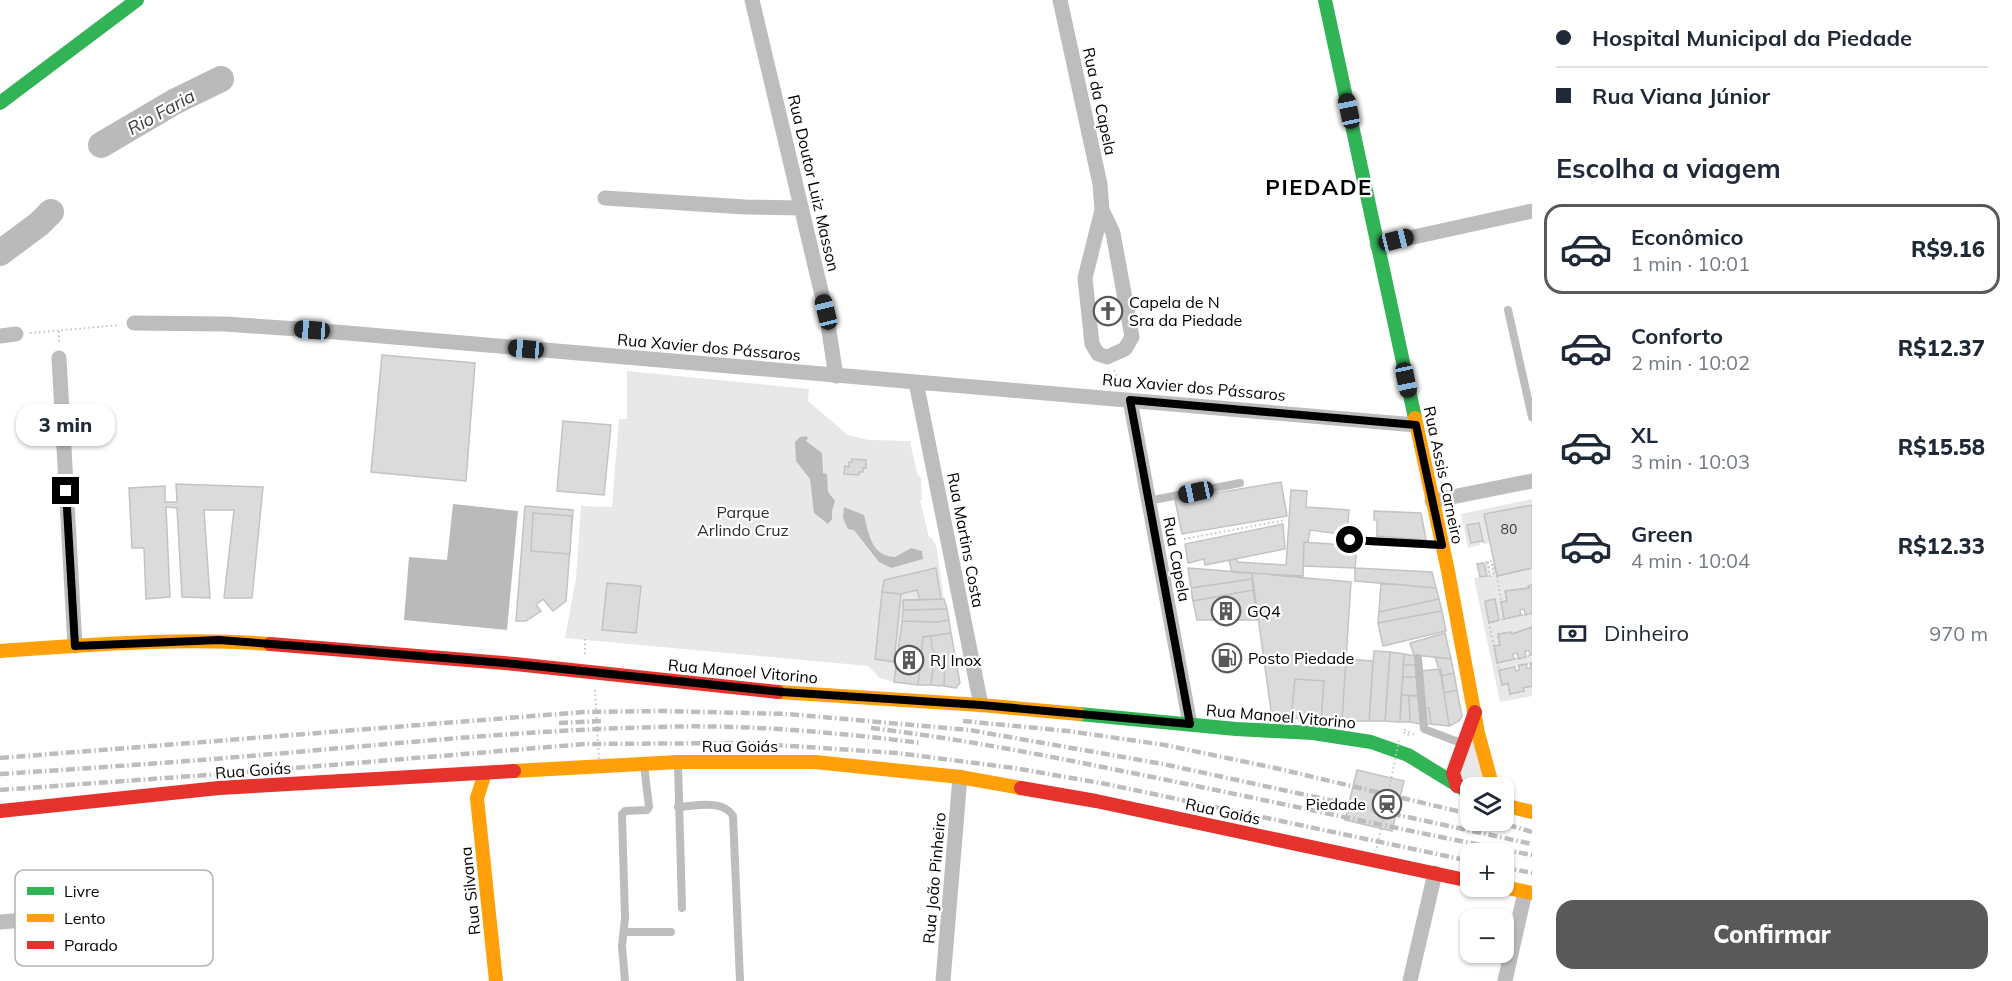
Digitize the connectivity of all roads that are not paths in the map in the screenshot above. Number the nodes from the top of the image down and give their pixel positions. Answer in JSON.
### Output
{"nodes":[{"id":1,"x":137,"y":0,"type":"edge"},
{"id":2,"x":752,"y":0,"type":"edge"},
{"id":3,"x":1060,"y":0,"type":"edge"},
{"id":4,"x":1325,"y":0,"type":"edge"},
{"id":5,"x":0,"y":103,"type":"edge"},
{"id":6,"x":605,"y":198,"type":"dead end"},
{"id":7,"x":801,"y":208,"type":"junction"},
{"id":8,"x":1102,"y":210,"type":"junction"},
{"id":9,"x":1532,"y":211,"type":"edge"},
{"id":10,"x":1377,"y":245,"type":"junction"},
{"id":11,"x":1508,"y":310,"type":"dead end"},
{"id":12,"x":135,"y":323,"type":"road end"},
{"id":13,"x":59,"y":358,"type":"dead end"},
{"id":14,"x":836,"y":376,"type":"junction"},
{"id":15,"x":916,"y":382,"type":"junction"},
{"id":16,"x":1130,"y":400,"type":"junction"},
{"id":17,"x":1532,"y":417,"type":"edge"},
{"id":18,"x":1416,"y":425,"type":"junction"},
{"id":19,"x":1532,"y":481,"type":"edge"},
{"id":20,"x":1240,"y":483,"type":"dead end"},
{"id":21,"x":1148,"y":501,"type":"junction"},
{"id":22,"x":1432,"y":501,"type":"junction"},
{"id":23,"x":1350,"y":540,"type":"dead end"},
{"id":24,"x":1442,"y":545,"type":"junction"},
{"id":25,"x":75,"y":646,"type":"junction"},
{"id":26,"x":0,"y":651,"type":"edge"},
{"id":27,"x":1418,"y":658,"type":"dead end"},
{"id":28,"x":981,"y":705,"type":"junction"},
{"id":29,"x":1475,"y":711,"type":"junction"},
{"id":30,"x":1190,"y":724,"type":"junction"},
{"id":31,"x":1462,"y":743,"type":"junction"},
{"id":32,"x":678,"y":762,"type":"junction"},
{"id":33,"x":644,"y":764,"type":"junction"},
{"id":34,"x":485,"y":773,"type":"junction"},
{"id":35,"x":459,"y":774,"type":"junction"},
{"id":36,"x":960,"y":777,"type":"junction"},
{"id":37,"x":1490,"y":777,"type":"edge"},
{"id":38,"x":1460,"y":781,"type":"edge"},
{"id":39,"x":1460,"y":785,"type":"edge"},
{"id":40,"x":477,"y":798,"type":"junction"},
{"id":41,"x":678,"y":807,"type":"junction"},
{"id":42,"x":0,"y":811,"type":"edge"},
{"id":43,"x":1435,"y":873,"type":"junction"},
{"id":44,"x":1460,"y":878,"type":"edge"},
{"id":45,"x":1514,"y":889,"type":"edge"},
{"id":46,"x":1529,"y":892,"type":"edge"},
{"id":47,"x":682,"y":908,"type":"dead end"},
{"id":48,"x":15,"y":921,"type":"edge"},
{"id":49,"x":0,"y":922,"type":"edge"},
{"id":50,"x":624,"y":932,"type":"junction"},
{"id":51,"x":671,"y":932,"type":"dead end"},
{"id":52,"x":496,"y":981,"type":"edge"},
{"id":53,"x":625,"y":981,"type":"edge"},
{"id":54,"x":740,"y":981,"type":"edge"},
{"id":55,"x":944,"y":981,"type":"edge"},
{"id":56,"x":1410,"y":981,"type":"edge"},
{"id":57,"x":1505,"y":981,"type":"edge"}],
"edges":[{"from":1,"to":5,"type":"main road"},
{"from":2,"to":7,"type":"street","name":"Rua Doutor Luiz Masson"},
{"from":3,"to":8,"type":"street","name":"Rua da Capela"},
{"from":4,"to":10,"type":"main road","name":"Rua Assis Carneiro"},
{"from":6,"to":7,"type":"street"},
{"from":7,"to":14,"type":"street","name":"Rua Doutor Luiz Masson"},
{"from":8,"to":8,"type":"street","name":"Rua da Capela"},
{"from":9,"to":10,"type":"street"},
{"from":10,"to":18,"type":"main road","name":"Rua Assis Carneiro"},
{"from":11,"to":17,"type":"lane"},
{"from":12,"to":14,"type":"street","name":"Rua Xavier dos Pássaros"},
{"from":13,"to":25,"type":"street"},
{"from":14,"to":15,"type":"street","name":"Rua Xavier dos Pássaros"},
{"from":15,"to":16,"type":"street","name":"Rua Xavier dos Pássaros"},
{"from":15,"to":28,"type":"street","name":"Rua Martins Costa"},
{"from":16,"to":18,"type":"street","name":"Rua Xavier dos Pássaros"},
{"from":16,"to":21,"type":"street","name":"Rua Capela"},
{"from":18,"to":22,"type":"main road","name":"Rua Assis Carneiro"},
{"from":19,"to":22,"type":"street"},
{"from":20,"to":21,"type":"lane"},
{"from":21,"to":30,"type":"street","name":"Rua Capela"},
{"from":22,"to":24,"type":"main road","name":"Rua Assis Carneiro"},
{"from":23,"to":24,"type":"lane"},
{"from":24,"to":29,"type":"main road","name":"Rua Assis Carneiro"},
{"from":25,"to":26,"type":"main road","name":"Rua Manoel Vitorino"},
{"from":25,"to":28,"type":"main road","name":"Rua Manoel Vitorino"},
{"from":27,"to":31,"type":"lane"},
{"from":28,"to":30,"type":"main road","name":"Rua Manoel Vitorino"},
{"from":29,"to":31,"type":"main road"},
{"from":29,"to":37,"type":"main road","name":"Rua Assis Carneiro"},
{"from":30,"to":39,"type":"main road","name":"Rua Manoel Vitorino"},
{"from":31,"to":38,"type":"main road"},
{"from":32,"to":33,"type":"main road","name":"Rua Goiás"},
{"from":32,"to":36,"type":"main road","name":"Rua Goiás"},
{"from":32,"to":41,"type":"lane"},
{"from":33,"to":34,"type":"main road","name":"Rua Goiás"},
{"from":33,"to":50,"type":"lane"},
{"from":34,"to":35,"type":"main road","name":"Rua Goiás"},
{"from":34,"to":40,"type":"main road","name":"Rua Silvana"},
{"from":35,"to":40,"type":"main road"},
{"from":35,"to":42,"type":"main road","name":"Rua Goiás"},
{"from":36,"to":43,"type":"main road","name":"Rua Goiás"},
{"from":36,"to":55,"type":"street","name":"Rua João Pinheiro"},
{"from":40,"to":52,"type":"main road","name":"Rua Silvana"},
{"from":41,"to":47,"type":"lane"},
{"from":41,"to":54,"type":"lane"},
{"from":43,"to":44,"type":"main road","name":"Rua Goiás"},
{"from":43,"to":56,"type":"street"},
{"from":45,"to":46,"type":"main road"},
{"from":46,"to":57,"type":"street"},
{"from":48,"to":49,"type":"street"},
{"from":50,"to":51,"type":"lane"},
{"from":50,"to":53,"type":"lane"}]}
